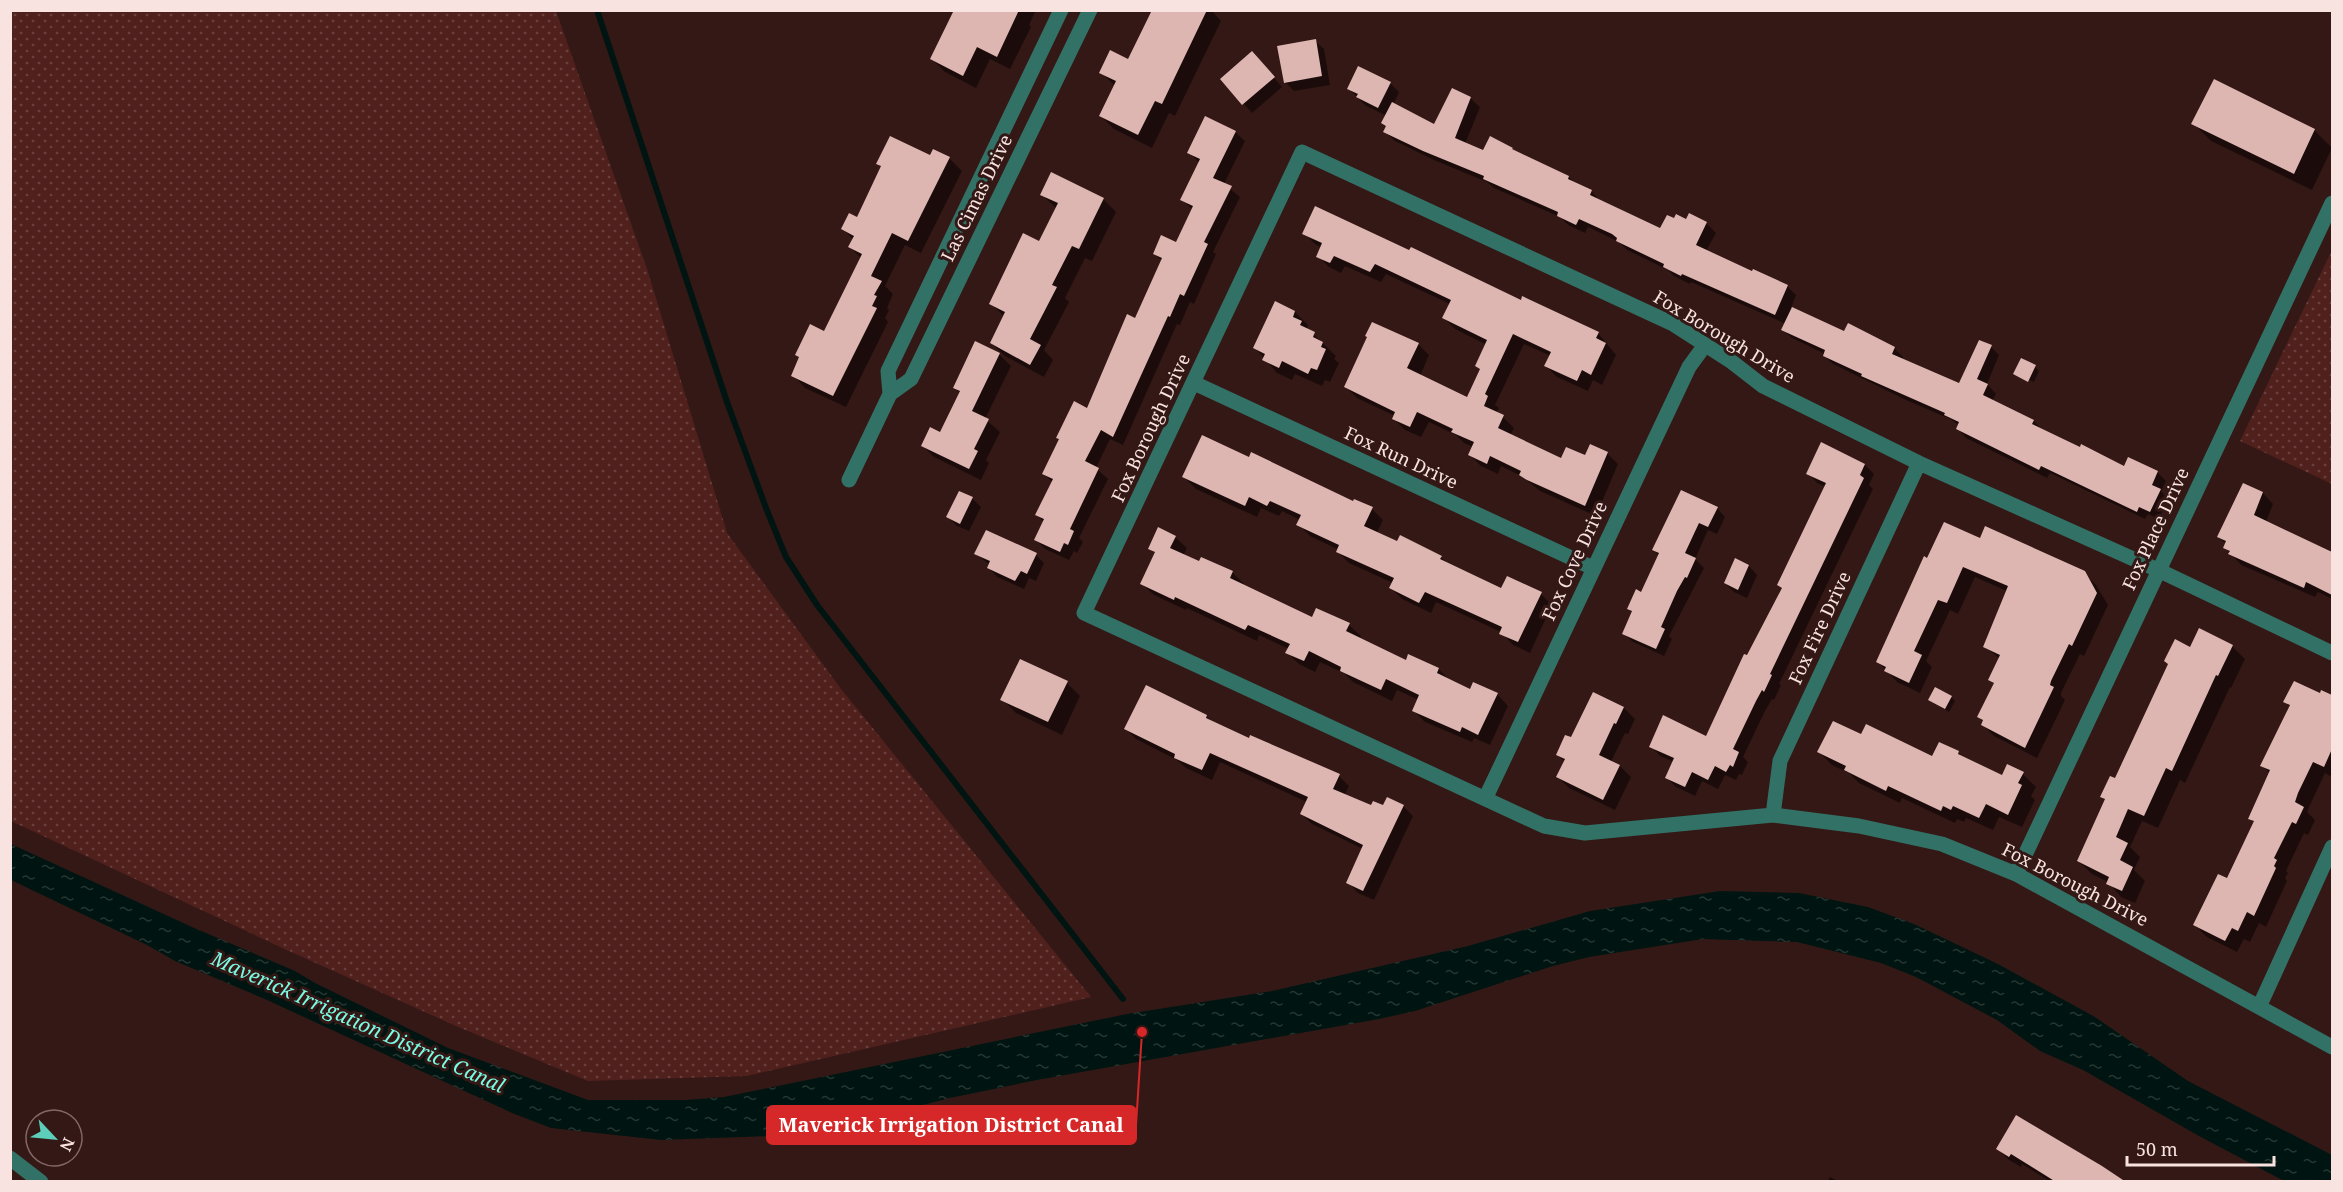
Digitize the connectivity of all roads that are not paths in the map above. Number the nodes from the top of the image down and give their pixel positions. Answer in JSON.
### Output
{"nodes":[{"id":1,"x":1061,"y":10,"type":"edge"},
{"id":2,"x":1090,"y":10,"type":"edge"},
{"id":3,"x":1024,"y":89,"type":"junction"},
{"id":4,"x":1047,"y":100,"type":"junction"},
{"id":5,"x":981,"y":176,"type":"junction"},
{"id":6,"x":1004,"y":187,"type":"junction"},
{"id":7,"x":2332,"y":202,"type":"edge"},
{"id":8,"x":934,"y":272,"type":"junction"},
{"id":9,"x":958,"y":284,"type":"junction"},
{"id":10,"x":1705,"y":345,"type":"junction"},
{"id":11,"x":1194,"y":383,"type":"junction"},
{"id":12,"x":890,"y":394,"type":"junction"},
{"id":13,"x":1919,"y":463,"type":"junction"},
{"id":14,"x":849,"y":480,"type":"dead end"},
{"id":15,"x":1593,"y":568,"type":"junction"},
{"id":16,"x":2158,"y":570,"type":"junction"},
{"id":17,"x":2332,"y":653,"type":"edge"},
{"id":18,"x":1486,"y":797,"type":"junction"},
{"id":19,"x":1773,"y":815,"type":"junction"},
{"id":20,"x":2332,"y":850,"type":"edge"},
{"id":21,"x":2016,"y":874,"type":"junction"},
{"id":22,"x":2259,"y":1005,"type":"junction"},
{"id":23,"x":2332,"y":1047,"type":"edge"},
{"id":24,"x":10,"y":1158,"type":"edge"},
{"id":25,"x":40,"y":1182,"type":"edge"}],
"edges":[{"from":1,"to":3,"type":"street","name":"Las Cimas Drive"},
{"from":2,"to":4,"type":"street","name":"Las Cimas Drive"},
{"from":3,"to":4,"type":"street"},
{"from":3,"to":5,"type":"street","name":"Las Cimas Drive"},
{"from":4,"to":6,"type":"street","name":"Las Cimas Drive"},
{"from":5,"to":6,"type":"street"},
{"from":5,"to":8,"type":"street","name":"Las Cimas Drive"},
{"from":6,"to":9,"type":"street","name":"Las Cimas Drive"},
{"from":7,"to":16,"type":"street","name":"Fox Place Drive"},
{"from":8,"to":9,"type":"street"},
{"from":8,"to":12,"type":"street","name":"Las Cimas Drive"},
{"from":9,"to":12,"type":"street","name":"Las Cimas Drive"},
{"from":10,"to":11,"type":"street","name":"Fox Borough Drive"},
{"from":10,"to":13,"type":"street","name":"Fox Borough Drive"},
{"from":10,"to":15,"type":"street","name":"Fox Cove Drive"},
{"from":11,"to":15,"type":"street","name":"Fox Run Drive"},
{"from":11,"to":18,"type":"street","name":"Fox Borough Drive"},
{"from":12,"to":14,"type":"street","name":"Las Cimas Drive"},
{"from":13,"to":16,"type":"street","name":"Fox Borough Drive"},
{"from":13,"to":19,"type":"street","name":"Fox Fire Drive"},
{"from":15,"to":18,"type":"street","name":"Fox Cove Drive"},
{"from":16,"to":17,"type":"street","name":"Fox Borough Drive"},
{"from":16,"to":21,"type":"street","name":"Fox Place Drive"},
{"from":18,"to":19,"type":"street","name":"Fox Borough Drive"},
{"from":19,"to":21,"type":"street","name":"Fox Borough Drive"},
{"from":20,"to":22,"type":"street"},
{"from":21,"to":22,"type":"street","name":"Fox Borough Drive"},
{"from":22,"to":23,"type":"street","name":"Fox Borough Drive"},
{"from":24,"to":25,"type":"street"}]}
